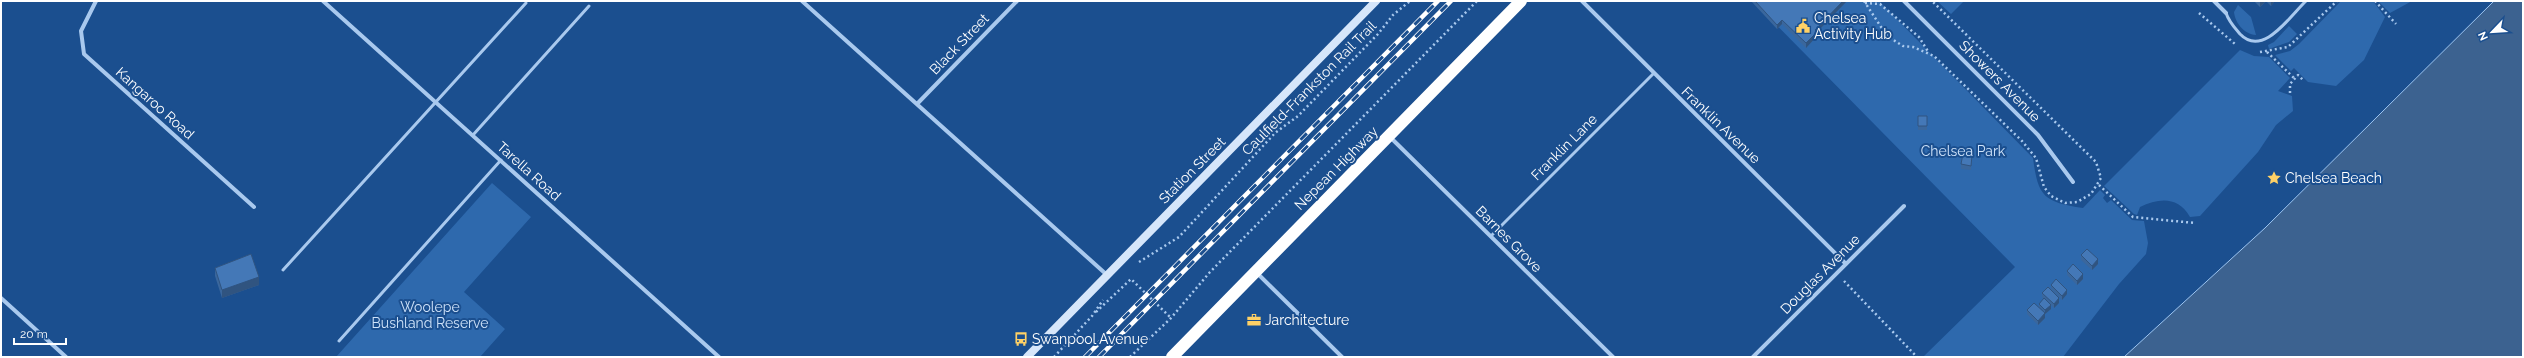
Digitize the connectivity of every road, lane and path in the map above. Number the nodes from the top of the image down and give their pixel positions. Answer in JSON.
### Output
{"nodes":[{"id":1,"x":96,"y":1,"type":"edge"},
{"id":2,"x":323,"y":1,"type":"edge"},
{"id":3,"x":802,"y":1,"type":"edge"},
{"id":4,"x":1016,"y":1,"type":"edge"},
{"id":5,"x":1376,"y":1,"type":"edge"},
{"id":6,"x":1410,"y":1,"type":"edge"},
{"id":7,"x":1477,"y":1,"type":"edge"},
{"id":8,"x":1521,"y":1,"type":"edge"},
{"id":9,"x":1582,"y":1,"type":"edge"},
{"id":10,"x":1904,"y":1,"type":"edge"},
{"id":11,"x":2214,"y":1,"type":"edge"},
{"id":12,"x":2306,"y":1,"type":"edge"},
{"id":13,"x":2375,"y":1,"type":"edge"},
{"id":14,"x":526,"y":3,"type":"dead end"},
{"id":15,"x":1866,"y":3,"type":"dead end"},
{"id":16,"x":589,"y":6,"type":"dead end"},
{"id":17,"x":2226,"y":13,"type":"joint"},
{"id":18,"x":2396,"y":24,"type":"dead end"},
{"id":19,"x":2266,"y":52,"type":"dead end"},
{"id":20,"x":1929,"y":53,"type":"dead end"},
{"id":21,"x":1653,"y":74,"type":"junction"},
{"id":22,"x":2294,"y":78,"type":"junction"},
{"id":23,"x":2303,"y":80,"type":"dead end"},
{"id":24,"x":2290,"y":93,"type":"dead end"},
{"id":25,"x":435,"y":102,"type":"junction"},
{"id":26,"x":917,"y":104,"type":"junction"},
{"id":27,"x":473,"y":135,"type":"junction"},
{"id":28,"x":1389,"y":136,"type":"junction"},
{"id":29,"x":501,"y":160,"type":"junction"},
{"id":30,"x":2073,"y":182,"type":"dead end"},
{"id":31,"x":2098,"y":185,"type":"dead end"},
{"id":32,"x":1904,"y":206,"type":"dead end"},
{"id":33,"x":254,"y":207,"type":"dead end"},
{"id":34,"x":2195,"y":223,"type":"dead end"},
{"id":35,"x":1491,"y":236,"type":"junction"},
{"id":36,"x":1137,"y":263,"type":"dead end"},
{"id":37,"x":1846,"y":264,"type":"junction"},
{"id":38,"x":283,"y":270,"type":"dead end"},
{"id":39,"x":1255,"y":271,"type":"junction"},
{"id":40,"x":1836,"y":274,"type":"junction"},
{"id":41,"x":1107,"y":275,"type":"junction"},
{"id":42,"x":1106,"y":294,"type":"dead end"},
{"id":43,"x":1,"y":298,"type":"edge"},
{"id":44,"x":1092,"y":316,"type":"junction"},
{"id":45,"x":1171,"y":318,"type":"junction"},
{"id":46,"x":339,"y":341,"type":"dead end"},
{"id":47,"x":66,"y":357,"type":"edge"},
{"id":48,"x":719,"y":357,"type":"edge"},
{"id":49,"x":1027,"y":357,"type":"edge"},
{"id":50,"x":1054,"y":357,"type":"edge"},
{"id":51,"x":1130,"y":357,"type":"edge"},
{"id":52,"x":1172,"y":357,"type":"edge"},
{"id":53,"x":1342,"y":357,"type":"edge"},
{"id":54,"x":1613,"y":357,"type":"edge"},
{"id":55,"x":1753,"y":357,"type":"edge"},
{"id":56,"x":1917,"y":357,"type":"edge"}],
"edges":[{"from":1,"to":33,"type":"street","name":"Kangaroo Road"},
{"from":2,"to":25,"type":"street","name":"Tarella Road"},
{"from":3,"to":26,"type":"street"},
{"from":4,"to":26,"type":"street","name":"Black Street"},
{"from":5,"to":41,"type":"street","name":"Station Street"},
{"from":6,"to":36,"type":"path","name":"Caulfield-Frankston Rail Trail"},
{"from":7,"to":45,"type":"path"},
{"from":8,"to":28,"type":"highway","name":"Nepean Highway"},
{"from":9,"to":21,"type":"street","name":"Franklin Avenue"},
{"from":10,"to":30,"type":"street","name":"Showers Avenue"},
{"from":11,"to":17,"type":"street"},
{"from":12,"to":17,"type":"lane"},
{"from":13,"to":18,"type":"path"},
{"from":14,"to":25,"type":"lane"},
{"from":15,"to":20,"type":"path"},
{"from":16,"to":27,"type":"lane"},
{"from":19,"to":22,"type":"path"},
{"from":21,"to":35,"type":"lane","name":"Franklin Lane"},
{"from":21,"to":37,"type":"street","name":"Franklin Avenue"},
{"from":22,"to":23,"type":"path"},
{"from":22,"to":24,"type":"path"},
{"from":25,"to":27,"type":"street","name":"Tarella Road"},
{"from":25,"to":38,"type":"lane"},
{"from":26,"to":41,"type":"street"},
{"from":27,"to":29,"type":"street","name":"Tarella Road"},
{"from":28,"to":35,"type":"street","name":"Barnes Grove"},
{"from":28,"to":39,"type":"highway","name":"Nepean Highway"},
{"from":29,"to":46,"type":"lane"},
{"from":29,"to":48,"type":"street","name":"Tarella Road"},
{"from":31,"to":34,"type":"path"},
{"from":32,"to":37,"type":"street","name":"Douglas Avenue"},
{"from":35,"to":54,"type":"street","name":"Barnes Grove"},
{"from":37,"to":40,"type":"street","name":"Douglas Avenue"},
{"from":39,"to":52,"type":"highway","name":"Nepean Highway"},
{"from":39,"to":53,"type":"street"},
{"from":40,"to":55,"type":"street","name":"Douglas Avenue"},
{"from":40,"to":56,"type":"path"},
{"from":41,"to":49,"type":"street","name":"Station Street"},
{"from":42,"to":44,"type":"path"},
{"from":43,"to":47,"type":"street"},
{"from":44,"to":45,"type":"path"},
{"from":44,"to":50,"type":"path"},
{"from":45,"to":51,"type":"path"}]}
